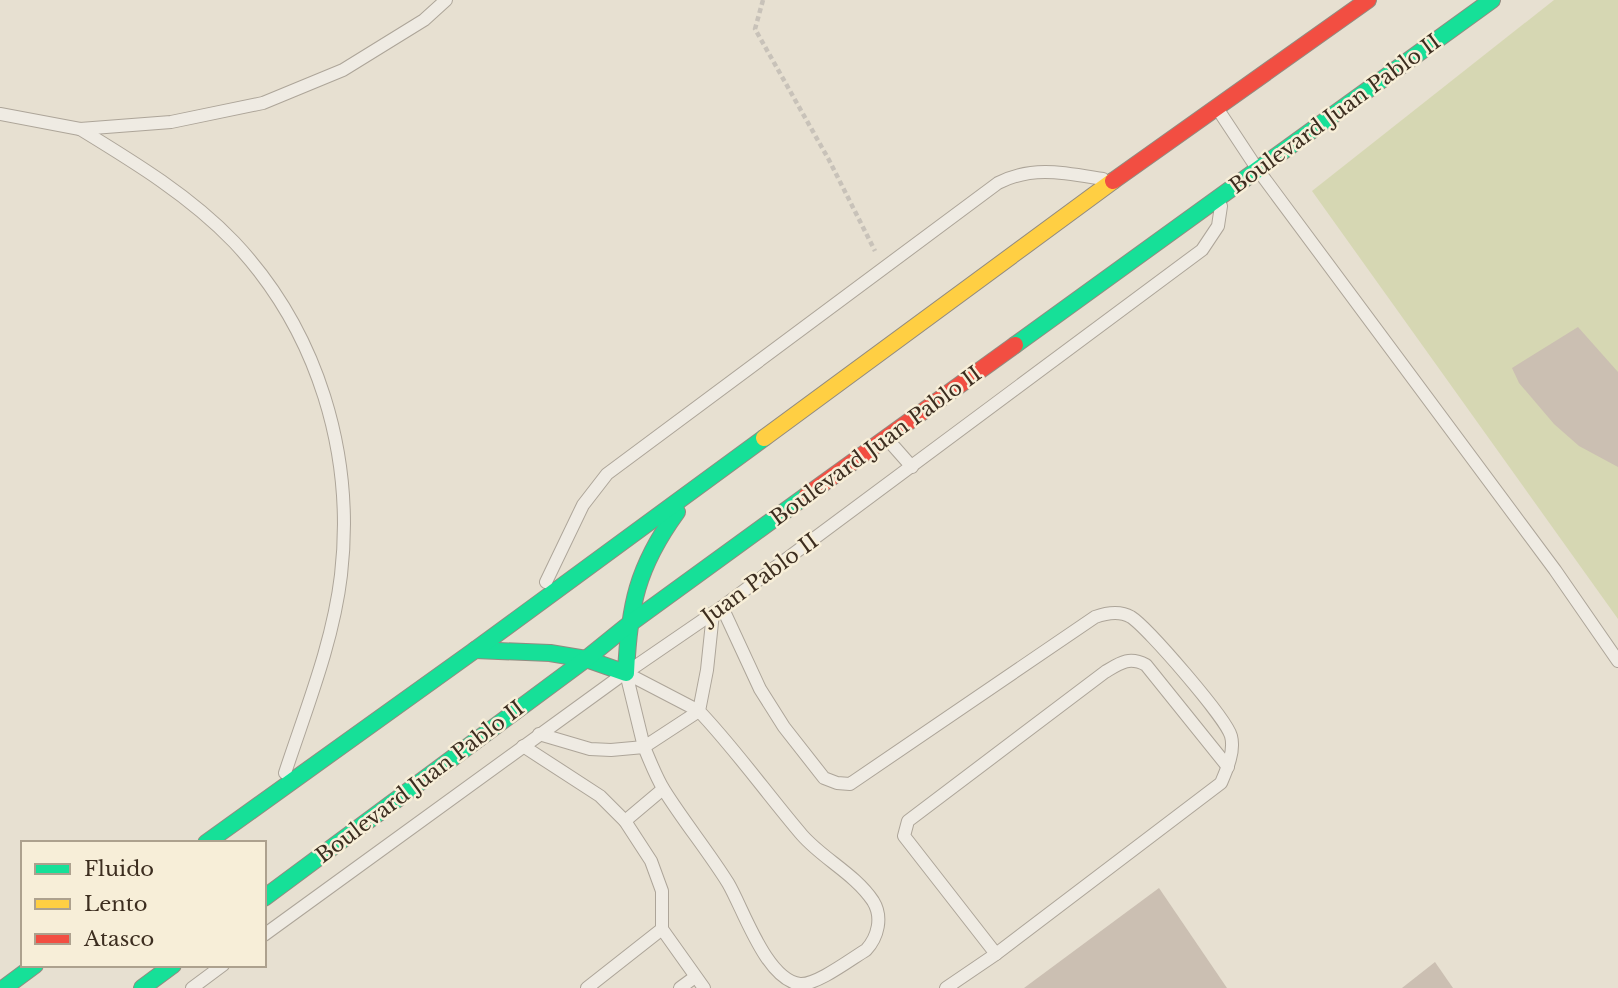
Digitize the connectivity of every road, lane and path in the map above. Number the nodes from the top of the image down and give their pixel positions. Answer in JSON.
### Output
{"nodes":[{"id":1,"x":446,"y":0,"type":"edge"},
{"id":2,"x":764,"y":0,"type":"edge"},
{"id":3,"x":1368,"y":0,"type":"edge"},
{"id":4,"x":1492,"y":0,"type":"edge"},
{"id":5,"x":1217,"y":108,"type":"junction"},
{"id":6,"x":0,"y":114,"type":"edge"},
{"id":7,"x":80,"y":129,"type":"junction"},
{"id":8,"x":1258,"y":170,"type":"junction"},
{"id":9,"x":1114,"y":181,"type":"junction"},
{"id":10,"x":1223,"y":195,"type":"junction"},
{"id":11,"x":883,"y":268,"type":"junction"},
{"id":12,"x":887,"y":438,"type":"junction"},
{"id":13,"x":912,"y":467,"type":"junction"},
{"id":14,"x":699,"y":484,"type":"junction"},
{"id":15,"x":536,"y":603,"type":"junction"},
{"id":16,"x":718,"y":610,"type":"junction"},
{"id":17,"x":628,"y":625,"type":"junction"},
{"id":18,"x":475,"y":650,"type":"junction"},
{"id":19,"x":586,"y":659,"type":"junction"},
{"id":20,"x":1618,"y":661,"type":"edge"},
{"id":21,"x":626,"y":673,"type":"junction"},
{"id":22,"x":699,"y":710,"type":"junction"},
{"id":23,"x":539,"y":734,"type":"junction"},
{"id":24,"x":523,"y":746,"type":"junction"},
{"id":25,"x":644,"y":747,"type":"junction"},
{"id":26,"x":1228,"y":767,"type":"junction"},
{"id":27,"x":663,"y":789,"type":"junction"},
{"id":28,"x":279,"y":791,"type":"junction"},
{"id":29,"x":625,"y":821,"type":"junction"},
{"id":30,"x":209,"y":841,"type":"edge"},
{"id":31,"x":266,"y":897,"type":"edge"},
{"id":32,"x":662,"y":929,"type":"junction"},
{"id":33,"x":266,"y":934,"type":"edge"},
{"id":34,"x":996,"y":954,"type":"junction"},
{"id":35,"x":32,"y":967,"type":"edge"},
{"id":36,"x":49,"y":967,"type":"edge"},
{"id":37,"x":170,"y":967,"type":"edge"},
{"id":38,"x":220,"y":967,"type":"edge"},
{"id":39,"x":695,"y":977,"type":"junction"},
{"id":40,"x":36,"y":986,"type":"dead end"},
{"id":41,"x":4,"y":988,"type":"edge"},
{"id":42,"x":142,"y":988,"type":"edge"},
{"id":43,"x":192,"y":988,"type":"edge"},
{"id":44,"x":587,"y":988,"type":"edge"},
{"id":45,"x":680,"y":988,"type":"edge"},
{"id":46,"x":704,"y":988,"type":"edge"},
{"id":47,"x":946,"y":988,"type":"edge"}],
"edges":[{"from":1,"to":7,"type":"lane"},
{"from":2,"to":11,"type":"path"},
{"from":3,"to":5,"type":"main road"},
{"from":4,"to":8,"type":"main road","name":"Boulevard Juan Pablo II"},
{"from":5,"to":8,"type":"lane"},
{"from":5,"to":9,"type":"main road"},
{"from":6,"to":7,"type":"lane"},
{"from":7,"to":28,"type":"lane"},
{"from":8,"to":10,"type":"main road","name":"Boulevard Juan Pablo II"},
{"from":8,"to":20,"type":"lane"},
{"from":9,"to":11,"type":"lane"},
{"from":9,"to":14,"type":"main road"},
{"from":10,"to":12,"type":"main road","name":"Boulevard Juan Pablo II"},
{"from":10,"to":13,"type":"lane","name":"Juan Pablo II"},
{"from":11,"to":15,"type":"lane"},
{"from":12,"to":13,"type":"lane"},
{"from":12,"to":17,"type":"main road","name":"Boulevard Juan Pablo II"},
{"from":13,"to":16,"type":"lane","name":"Juan Pablo II"},
{"from":14,"to":15,"type":"main road"},
{"from":14,"to":17,"type":"main road"},
{"from":15,"to":18,"type":"main road"},
{"from":16,"to":21,"type":"lane","name":"Juan Pablo II"},
{"from":16,"to":22,"type":"lane"},
{"from":16,"to":26,"type":"lane"},
{"from":17,"to":19,"type":"main road","name":"Boulevard Juan Pablo II"},
{"from":17,"to":21,"type":"main road"},
{"from":18,"to":19,"type":"main road"},
{"from":18,"to":28,"type":"main road"},
{"from":19,"to":21,"type":"main road"},
{"from":19,"to":31,"type":"main road","name":"Boulevard Juan Pablo II"},
{"from":21,"to":22,"type":"lane"},
{"from":21,"to":23,"type":"lane","name":"Juan Pablo II"},
{"from":21,"to":25,"type":"lane"},
{"from":22,"to":25,"type":"lane"},
{"from":22,"to":27,"type":"lane"},
{"from":23,"to":24,"type":"lane","name":"Juan Pablo II"},
{"from":23,"to":25,"type":"lane"},
{"from":24,"to":29,"type":"lane"},
{"from":24,"to":33,"type":"lane","name":"Juan Pablo II"},
{"from":25,"to":27,"type":"lane"},
{"from":26,"to":34,"type":"lane"},
{"from":26,"to":34,"type":"lane"},
{"from":27,"to":29,"type":"lane"},
{"from":28,"to":30,"type":"main road"},
{"from":29,"to":32,"type":"lane"},
{"from":32,"to":39,"type":"lane"},
{"from":32,"to":44,"type":"lane"},
{"from":34,"to":47,"type":"lane"},
{"from":35,"to":41,"type":"main road"},
{"from":36,"to":40,"type":"main road"},
{"from":37,"to":42,"type":"main road"},
{"from":38,"to":43,"type":"lane"},
{"from":39,"to":45,"type":"lane"},
{"from":39,"to":46,"type":"lane"}]}
